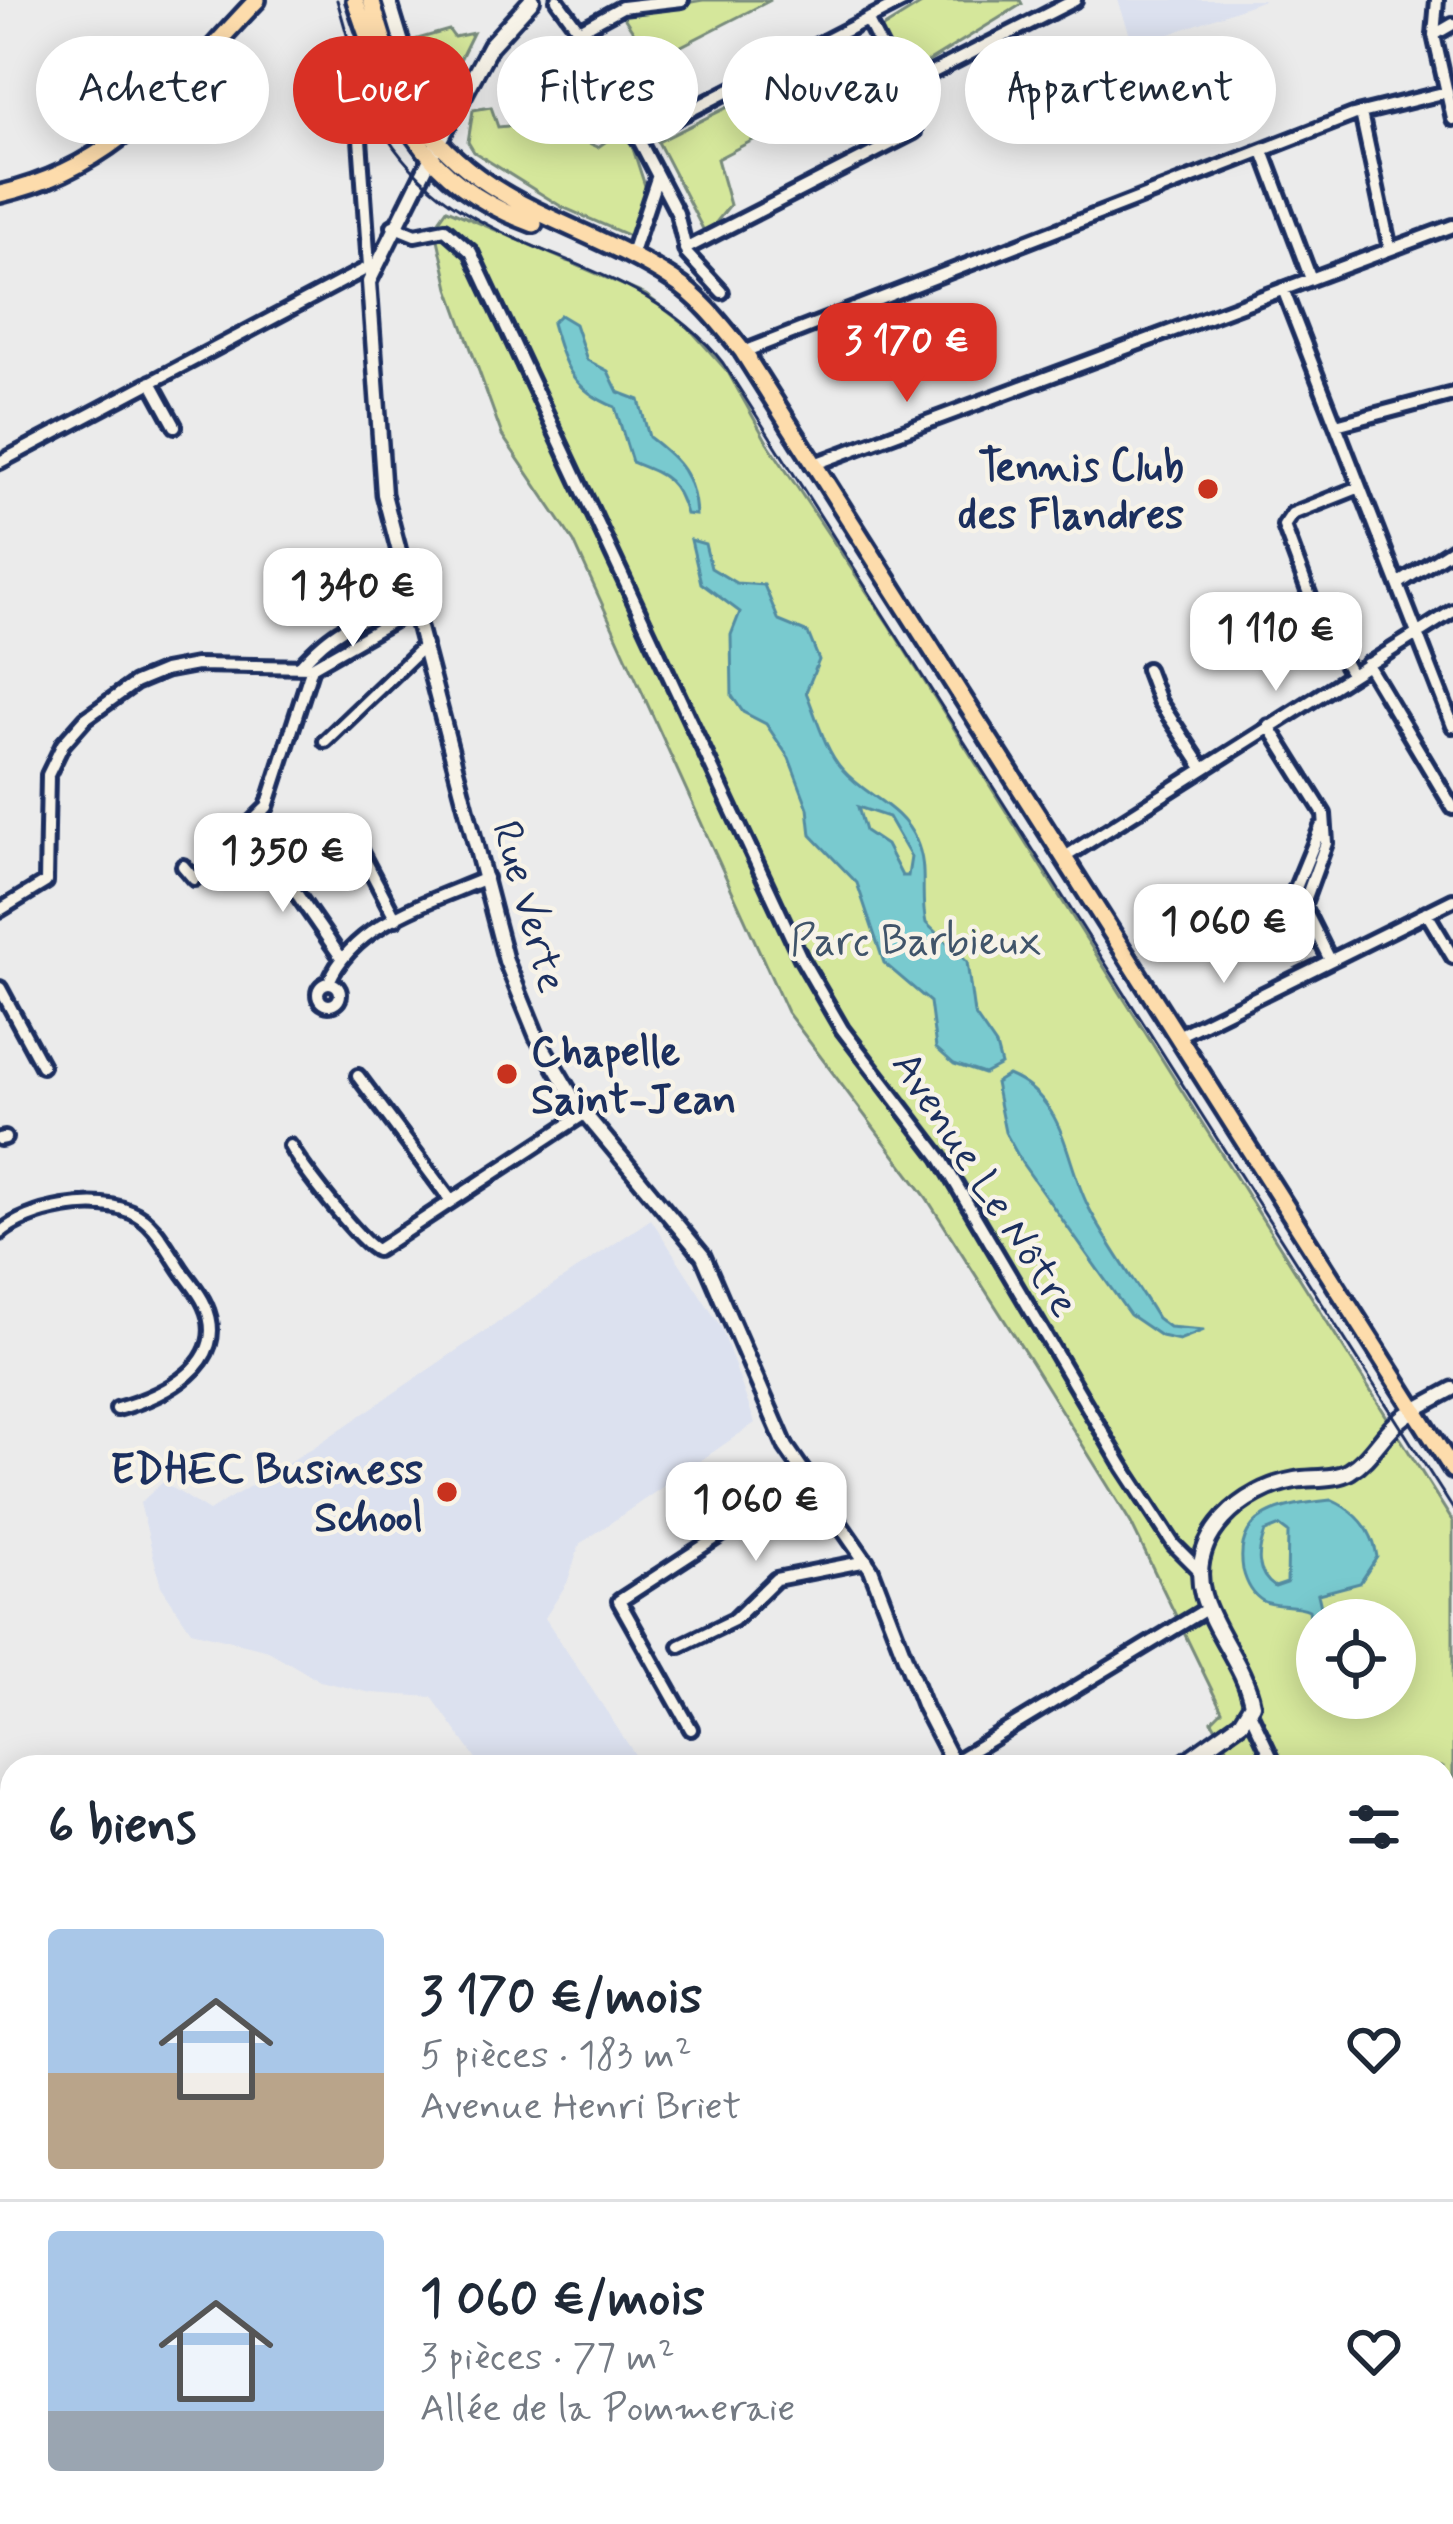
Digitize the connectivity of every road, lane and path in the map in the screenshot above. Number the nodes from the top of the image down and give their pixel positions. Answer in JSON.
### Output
{"nodes":[{"id":1,"x":257,"y":0,"type":"edge"},
{"id":2,"x":355,"y":0,"type":"edge"},
{"id":3,"x":371,"y":0,"type":"edge"},
{"id":4,"x":389,"y":0,"type":"edge"},
{"id":5,"x":532,"y":0,"type":"edge"},
{"id":6,"x":557,"y":0,"type":"edge"},
{"id":7,"x":682,"y":0,"type":"edge"},
{"id":8,"x":904,"y":0,"type":"edge"},
{"id":9,"x":1041,"y":0,"type":"edge"},
{"id":10,"x":1075,"y":0,"type":"edge"},
{"id":11,"x":1437,"y":0,"type":"edge"},
{"id":12,"x":1048,"y":14,"type":"junction"},
{"id":13,"x":867,"y":19,"type":"junction"},
{"id":14,"x":1453,"y":24,"type":"edge"},
{"id":15,"x":580,"y":30,"type":"junction"},
{"id":16,"x":1434,"y":35,"type":"junction"},
{"id":17,"x":371,"y":36,"type":"edge"},
{"id":18,"x":379,"y":36,"type":"edge"},
{"id":19,"x":401,"y":36,"type":"edge"},
{"id":20,"x":583,"y":36,"type":"edge"},
{"id":21,"x":876,"y":36,"type":"edge"},
{"id":22,"x":941,"y":68,"type":"edge"},
{"id":23,"x":473,"y":77,"type":"edge"},
{"id":24,"x":1447,"y":92,"type":"junction"},
{"id":25,"x":698,"y":106,"type":"edge"},
{"id":26,"x":1361,"y":112,"type":"junction"},
{"id":27,"x":1453,"y":119,"type":"edge"},
{"id":28,"x":360,"y":144,"type":"edge"},
{"id":29,"x":419,"y":144,"type":"edge"},
{"id":30,"x":437,"y":144,"type":"edge"},
{"id":31,"x":444,"y":144,"type":"edge"},
{"id":32,"x":640,"y":144,"type":"edge"},
{"id":33,"x":891,"y":144,"type":"edge"},
{"id":34,"x":1263,"y":151,"type":"junction"},
{"id":35,"x":430,"y":158,"type":"junction"},
{"id":36,"x":658,"y":178,"type":"junction"},
{"id":37,"x":0,"y":194,"type":"edge"},
{"id":38,"x":392,"y":226,"type":"junction"},
{"id":39,"x":1453,"y":226,"type":"edge"},
{"id":40,"x":578,"y":234,"type":"junction"},
{"id":41,"x":686,"y":249,"type":"junction"},
{"id":42,"x":1390,"y":250,"type":"junction"},
{"id":43,"x":632,"y":256,"type":"junction"},
{"id":44,"x":372,"y":265,"type":"junction"},
{"id":45,"x":1312,"y":278,"type":"junction"},
{"id":46,"x":1283,"y":289,"type":"junction"},
{"id":47,"x":722,"y":292,"type":"dead end"},
{"id":48,"x":743,"y":352,"type":"junction"},
{"id":49,"x":152,"y":382,"type":"junction"},
{"id":50,"x":1453,"y":394,"type":"edge"},
{"id":51,"x":175,"y":425,"type":"dead end"},
{"id":52,"x":1336,"y":425,"type":"junction"},
{"id":53,"x":0,"y":462,"type":"edge"},
{"id":54,"x":816,"y":464,"type":"junction"},
{"id":55,"x":1360,"y":488,"type":"junction"},
{"id":56,"x":1453,"y":549,"type":"edge"},
{"id":57,"x":1398,"y":584,"type":"junction"},
{"id":58,"x":415,"y":608,"type":"junction"},
{"id":59,"x":1453,"y":611,"type":"edge"},
{"id":60,"x":401,"y":616,"type":"junction"},
{"id":61,"x":1417,"y":632,"type":"junction"},
{"id":62,"x":424,"y":645,"type":"junction"},
{"id":63,"x":1367,"y":664,"type":"junction"},
{"id":64,"x":306,"y":667,"type":"junction"},
{"id":65,"x":1147,"y":669,"type":"dead end"},
{"id":66,"x":1351,"y":674,"type":"junction"},
{"id":67,"x":1269,"y":726,"type":"junction"},
{"id":68,"x":1453,"y":726,"type":"edge"},
{"id":69,"x":325,"y":741,"type":"dead end"},
{"id":70,"x":1204,"y":768,"type":"junction"},
{"id":71,"x":1453,"y":808,"type":"edge"},
{"id":72,"x":357,"y":844,"type":"dead end"},
{"id":73,"x":263,"y":845,"type":"dead end"},
{"id":74,"x":1065,"y":856,"type":"junction"},
{"id":75,"x":183,"y":866,"type":"dead end"},
{"id":76,"x":486,"y":878,"type":"junction"},
{"id":77,"x":1453,"y":900,"type":"edge"},
{"id":78,"x":0,"y":910,"type":"edge"},
{"id":79,"x":1426,"y":913,"type":"junction"},
{"id":80,"x":396,"y":919,"type":"junction"},
{"id":81,"x":1453,"y":957,"type":"edge"},
{"id":82,"x":342,"y":959,"type":"junction"},
{"id":83,"x":1330,"y":960,"type":"junction"},
{"id":84,"x":329,"y":982,"type":"dead end"},
{"id":85,"x":0,"y":988,"type":"edge"},
{"id":86,"x":1180,"y":1035,"type":"junction"},
{"id":87,"x":42,"y":1066,"type":"dead end"},
{"id":88,"x":358,"y":1076,"type":"dead end"},
{"id":89,"x":584,"y":1114,"type":"junction"},
{"id":90,"x":290,"y":1146,"type":"dead end"},
{"id":91,"x":449,"y":1198,"type":"junction"},
{"id":92,"x":0,"y":1232,"type":"edge"},
{"id":93,"x":1453,"y":1389,"type":"edge"},
{"id":94,"x":1416,"y":1408,"type":"junction"},
{"id":95,"x":117,"y":1409,"type":"dead end"},
{"id":96,"x":1453,"y":1470,"type":"edge"},
{"id":97,"x":808,"y":1478,"type":"junction"},
{"id":98,"x":867,"y":1561,"type":"junction"},
{"id":99,"x":1201,"y":1570,"type":"junction"},
{"id":100,"x":1208,"y":1608,"type":"junction"},
{"id":101,"x":680,"y":1646,"type":"dead end"},
{"id":102,"x":1250,"y":1712,"type":"junction"},
{"id":103,"x":691,"y":1729,"type":"dead end"},
{"id":104,"x":948,"y":1755,"type":"edge"},
{"id":105,"x":969,"y":1755,"type":"edge"},
{"id":106,"x":1194,"y":1755,"type":"edge"},
{"id":107,"x":1270,"y":1755,"type":"edge"}],
"edges":[{"from":1,"to":37,"type":"main road"},
{"from":2,"to":17,"type":"main road"},
{"from":3,"to":18,"type":"main road"},
{"from":4,"to":19,"type":"street"},
{"from":5,"to":23,"type":"main road"},
{"from":6,"to":15,"type":"street"},
{"from":7,"to":15,"type":"street"},
{"from":8,"to":13,"type":"street"},
{"from":9,"to":12,"type":"street"},
{"from":10,"to":12,"type":"street"},
{"from":11,"to":16,"type":"street"},
{"from":12,"to":22,"type":"street"},
{"from":13,"to":21,"type":"street"},
{"from":13,"to":25,"type":"street"},
{"from":14,"to":16,"type":"street"},
{"from":15,"to":20,"type":"street"},
{"from":16,"to":24,"type":"street"},
{"from":24,"to":26,"type":"street"},
{"from":24,"to":27,"type":"street"},
{"from":26,"to":34,"type":"street"},
{"from":26,"to":42,"type":"street"},
{"from":28,"to":44,"type":"street"},
{"from":29,"to":35,"type":"main road"},
{"from":30,"to":35,"type":"main road"},
{"from":31,"to":40,"type":"main road"},
{"from":32,"to":36,"type":"street"},
{"from":33,"to":41,"type":"street"},
{"from":34,"to":45,"type":"street"},
{"from":34,"to":48,"type":"street"},
{"from":35,"to":38,"type":"street","name":"Rue Verte"},
{"from":35,"to":40,"type":"main road"},
{"from":36,"to":41,"type":"street"},
{"from":36,"to":43,"type":"street"},
{"from":38,"to":44,"type":"street","name":"Rue Verte"},
{"from":38,"to":99,"type":"street","name":"Avenue Le Nôtre"},
{"from":39,"to":42,"type":"street"},
{"from":40,"to":43,"type":"main road"},
{"from":41,"to":47,"type":"street"},
{"from":42,"to":45,"type":"street"},
{"from":43,"to":48,"type":"main road"},
{"from":44,"to":49,"type":"street"},
{"from":44,"to":58,"type":"street","name":"Rue Verte"},
{"from":45,"to":46,"type":"street"},
{"from":46,"to":52,"type":"street"},
{"from":46,"to":54,"type":"street"},
{"from":48,"to":54,"type":"main road"},
{"from":49,"to":51,"type":"street"},
{"from":49,"to":53,"type":"street"},
{"from":50,"to":52,"type":"street"},
{"from":52,"to":55,"type":"street"},
{"from":54,"to":74,"type":"main road"},
{"from":55,"to":57,"type":"street"},
{"from":55,"to":66,"type":"street"},
{"from":56,"to":57,"type":"street"},
{"from":57,"to":61,"type":"street"},
{"from":58,"to":60,"type":"street"},
{"from":58,"to":62,"type":"street","name":"Rue Verte"},
{"from":59,"to":61,"type":"street"},
{"from":60,"to":64,"type":"street"},
{"from":60,"to":64,"type":"street"},
{"from":61,"to":63,"type":"street"},
{"from":61,"to":68,"type":"street"},
{"from":62,"to":69,"type":"street"},
{"from":62,"to":76,"type":"street","name":"Rue Verte"},
{"from":63,"to":66,"type":"street"},
{"from":63,"to":71,"type":"street"},
{"from":64,"to":75,"type":"street"},
{"from":64,"to":78,"type":"street"},
{"from":65,"to":70,"type":"street"},
{"from":66,"to":67,"type":"street"},
{"from":67,"to":70,"type":"street"},
{"from":67,"to":83,"type":"street"},
{"from":70,"to":74,"type":"street"},
{"from":72,"to":80,"type":"street"},
{"from":73,"to":82,"type":"street"},
{"from":74,"to":86,"type":"main road"},
{"from":76,"to":80,"type":"street"},
{"from":76,"to":89,"type":"street","name":"Rue Verte"},
{"from":77,"to":79,"type":"street"},
{"from":79,"to":81,"type":"street"},
{"from":79,"to":83,"type":"street"},
{"from":80,"to":82,"type":"street"},
{"from":82,"to":84,"type":"street"},
{"from":83,"to":86,"type":"street"},
{"from":85,"to":87,"type":"street"},
{"from":86,"to":94,"type":"main road"},
{"from":88,"to":91,"type":"street"},
{"from":89,"to":91,"type":"street"},
{"from":89,"to":97,"type":"street","name":"Rue Verte"},
{"from":90,"to":91,"type":"street"},
{"from":92,"to":95,"type":"street"},
{"from":93,"to":94,"type":"street"},
{"from":94,"to":96,"type":"main road"},
{"from":94,"to":99,"type":"main road"},
{"from":97,"to":98,"type":"street","name":"Rue Verte"},
{"from":97,"to":103,"type":"street"},
{"from":98,"to":101,"type":"street"},
{"from":98,"to":104,"type":"street","name":"Rue Verte"},
{"from":99,"to":100,"type":"main road"},
{"from":100,"to":102,"type":"main road"},
{"from":100,"to":105,"type":"street"},
{"from":102,"to":106,"type":"main road"},
{"from":102,"to":107,"type":"street"}]}
